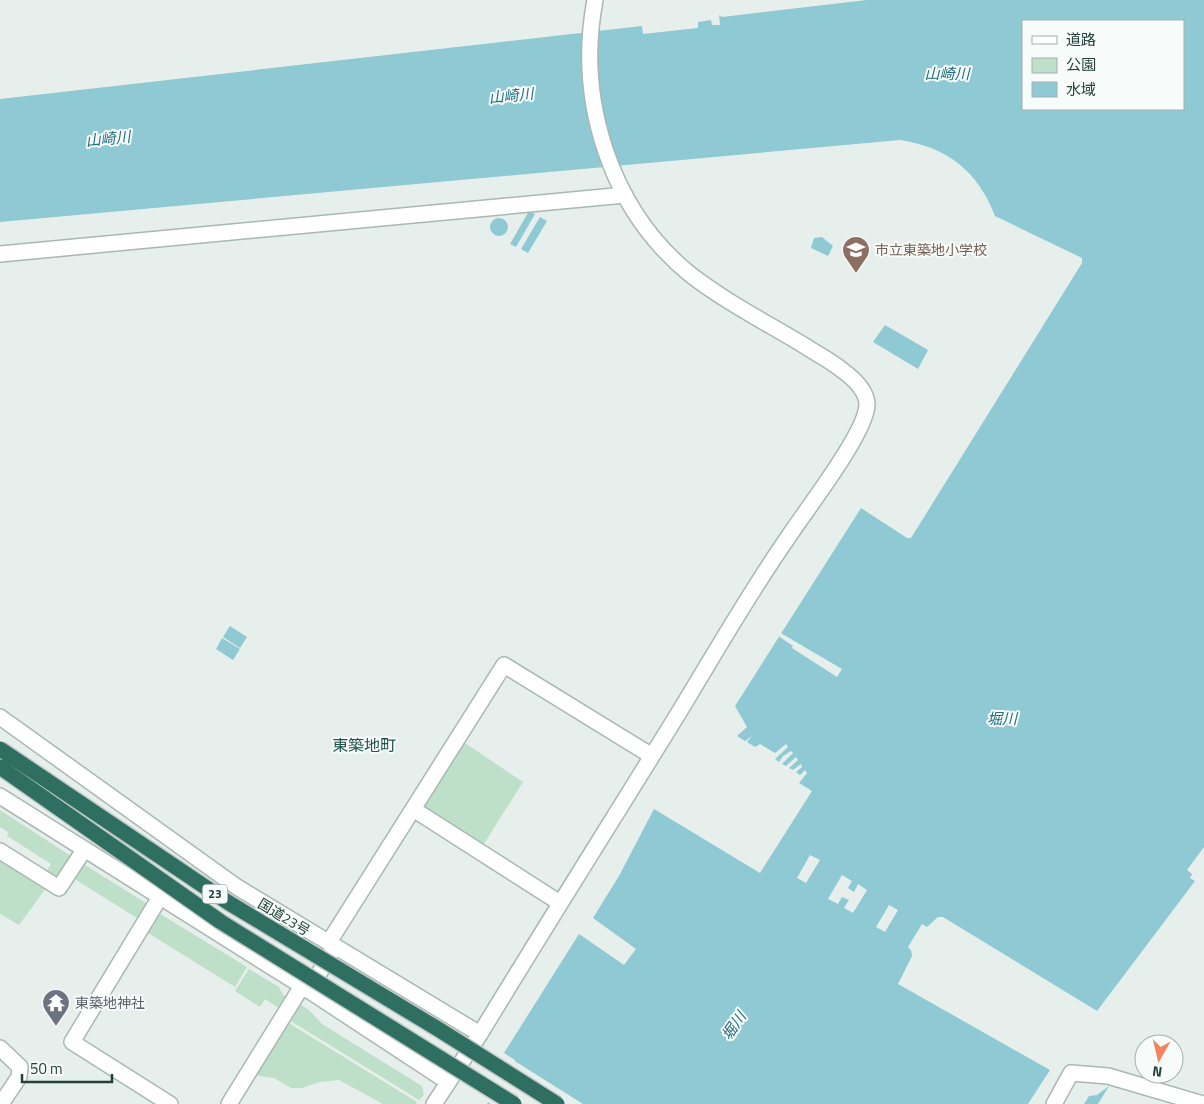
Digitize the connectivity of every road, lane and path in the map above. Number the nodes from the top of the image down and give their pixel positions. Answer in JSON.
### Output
{"nodes":[{"id":1,"x":595,"y":0,"type":"edge"},
{"id":2,"x":625,"y":195,"type":"junction"},
{"id":3,"x":0,"y":254,"type":"edge"},
{"id":4,"x":0,"y":718,"type":"edge"},
{"id":5,"x":0,"y":749,"type":"edge"},
{"id":6,"x":652,"y":756,"type":"junction"},
{"id":7,"x":0,"y":767,"type":"edge"},
{"id":8,"x":0,"y":796,"type":"edge"},
{"id":9,"x":413,"y":809,"type":"junction"},
{"id":10,"x":84,"y":850,"type":"junction"},
{"id":11,"x":0,"y":851,"type":"edge"},
{"id":12,"x":160,"y":897,"type":"junction"},
{"id":13,"x":560,"y":903,"type":"junction"},
{"id":14,"x":332,"y":944,"type":"junction"},
{"id":15,"x":306,"y":989,"type":"junction"},
{"id":16,"x":480,"y":1034,"type":"junction"},
{"id":17,"x":0,"y":1048,"type":"edge"},
{"id":18,"x":448,"y":1082,"type":"junction"},
{"id":19,"x":1,"y":1104,"type":"edge"},
{"id":20,"x":170,"y":1104,"type":"edge"},
{"id":21,"x":229,"y":1104,"type":"edge"},
{"id":22,"x":434,"y":1104,"type":"edge"},
{"id":23,"x":514,"y":1104,"type":"edge"},
{"id":24,"x":557,"y":1104,"type":"edge"},
{"id":25,"x":1054,"y":1104,"type":"edge"},
{"id":26,"x":1203,"y":1104,"type":"edge"}],
"edges":[{"from":1,"to":2,"type":"street"},
{"from":2,"to":3,"type":"street"},
{"from":2,"to":6,"type":"street"},
{"from":4,"to":14,"type":"street"},
{"from":5,"to":24,"type":"highway","name":"国道23号","number":"23","bridge":true},
{"from":6,"to":9,"type":"street"},
{"from":6,"to":13,"type":"street"},
{"from":7,"to":23,"type":"highway","number":"23","bridge":true},
{"from":8,"to":10,"type":"street"},
{"from":9,"to":13,"type":"street"},
{"from":9,"to":14,"type":"street"},
{"from":10,"to":11,"type":"street"},
{"from":10,"to":12,"type":"street"},
{"from":12,"to":15,"type":"street"},
{"from":12,"to":20,"type":"street"},
{"from":13,"to":16,"type":"street"},
{"from":14,"to":15,"type":"street"},
{"from":14,"to":16,"type":"street"},
{"from":15,"to":18,"type":"street"},
{"from":15,"to":21,"type":"street"},
{"from":16,"to":18,"type":"street"},
{"from":17,"to":19,"type":"street"},
{"from":18,"to":22,"type":"street"},
{"from":25,"to":26,"type":"street"}]}
